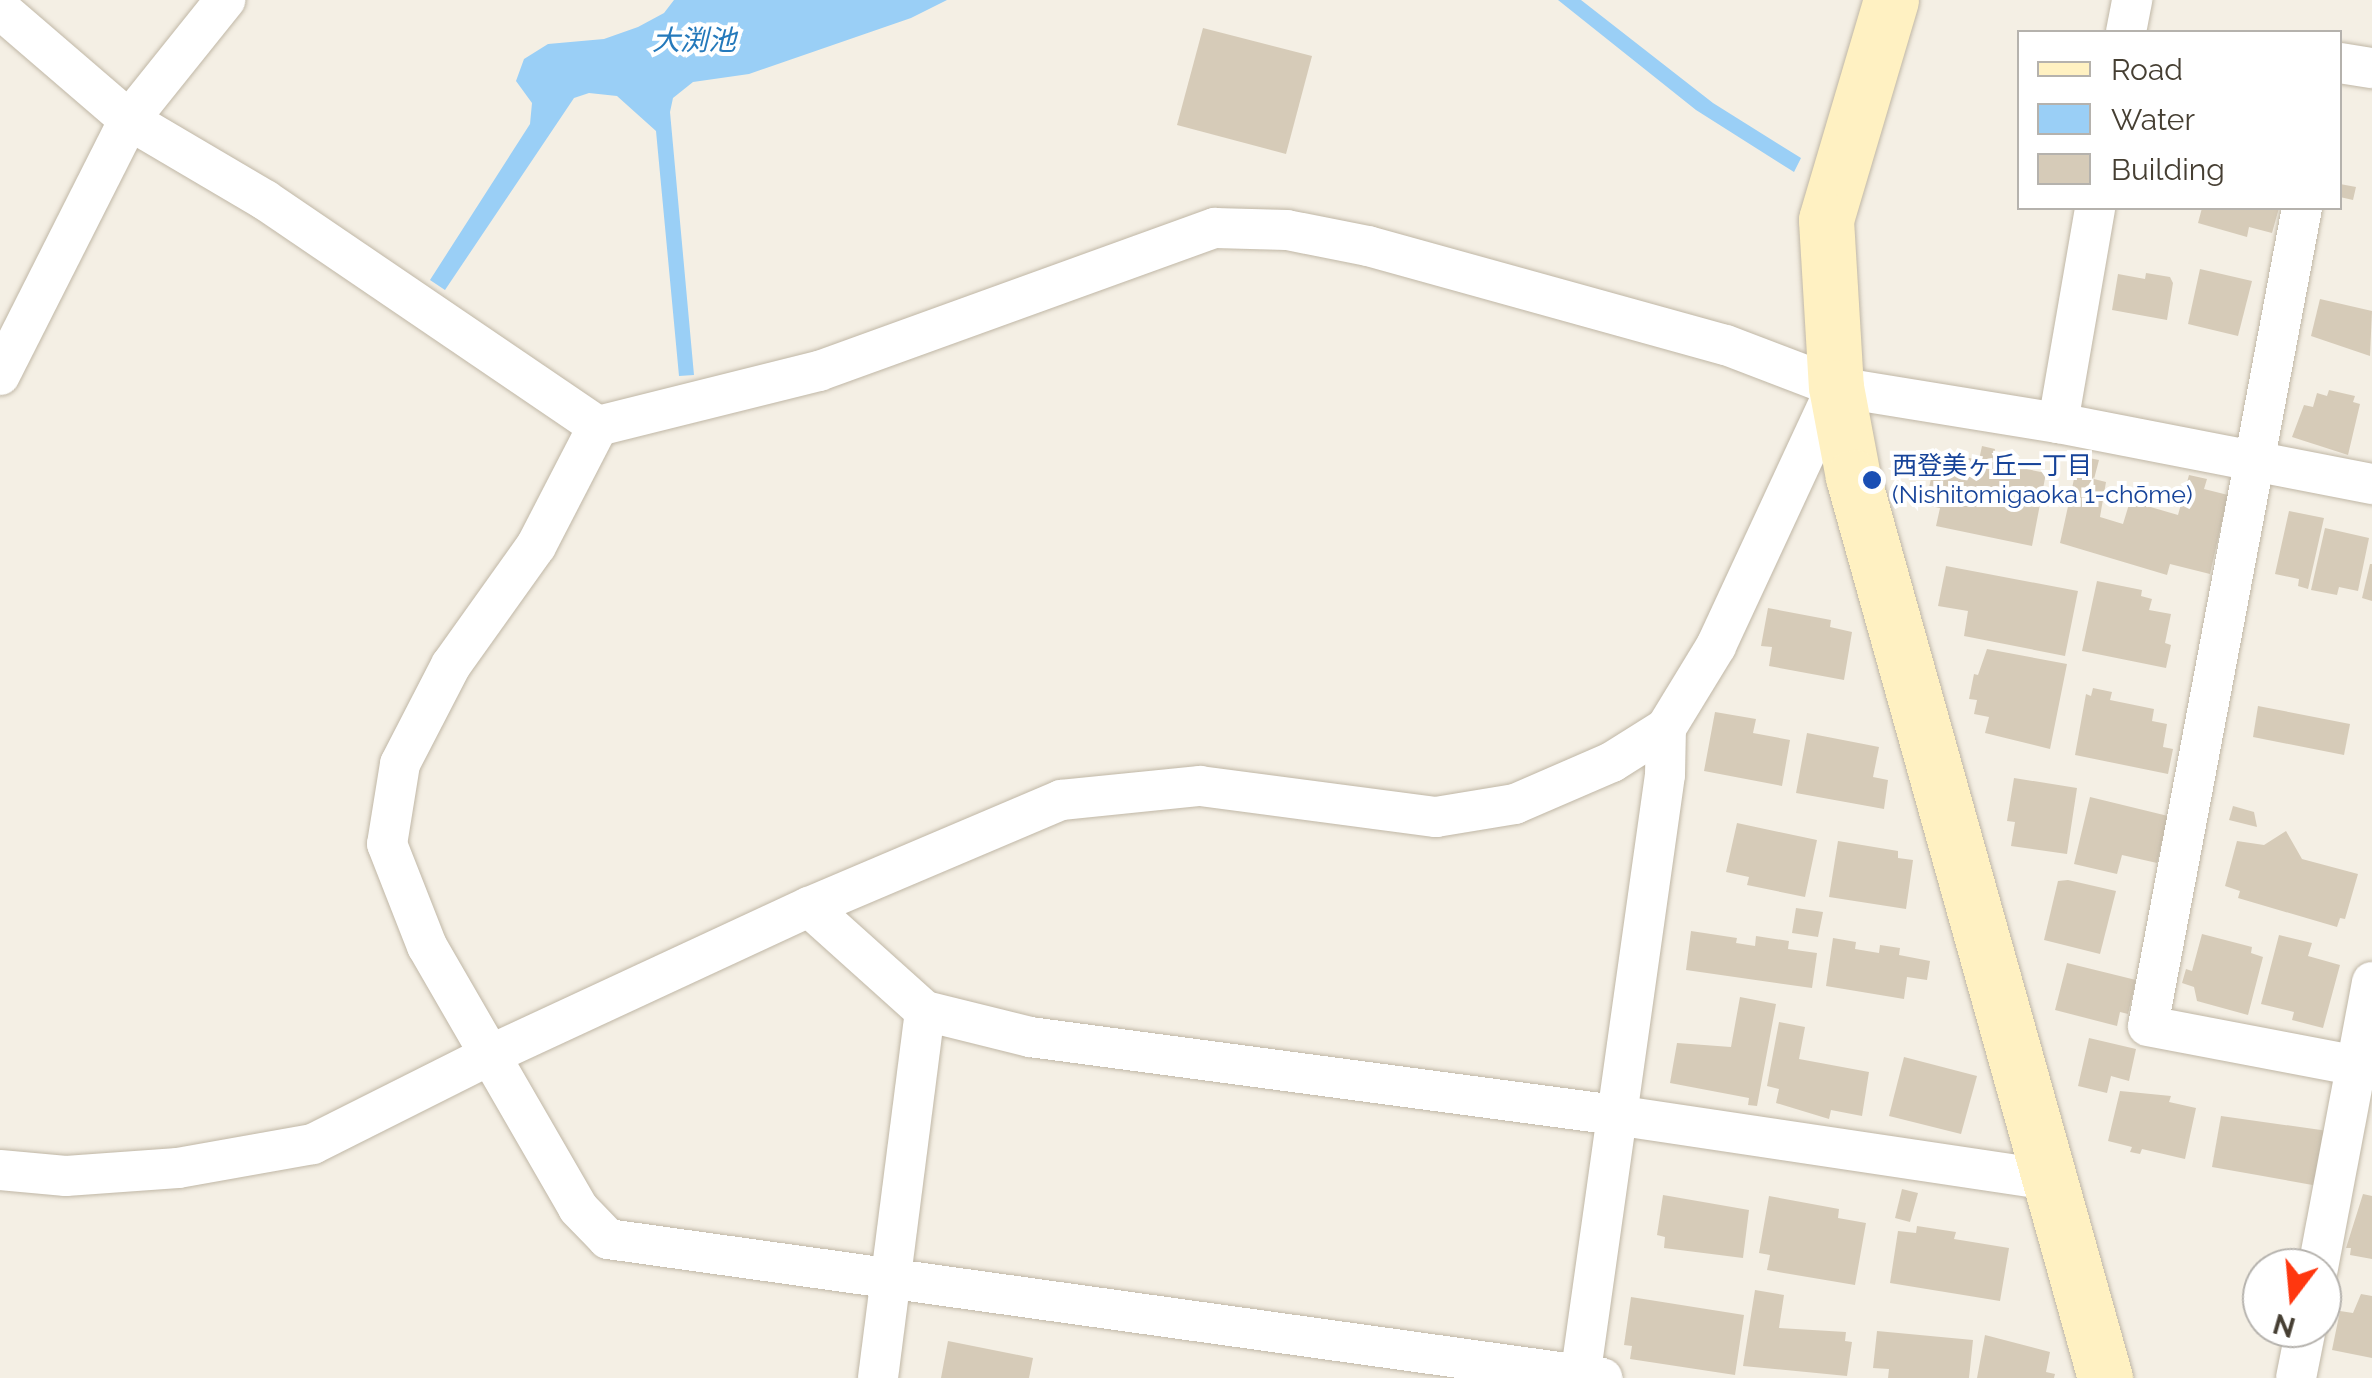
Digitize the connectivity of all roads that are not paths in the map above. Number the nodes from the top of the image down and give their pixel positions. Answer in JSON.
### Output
{"nodes":[{"id":1,"x":225,"y":0,"type":"edge"},
{"id":2,"x":1891,"y":0,"type":"edge"},
{"id":3,"x":0,"y":9,"type":"edge"},
{"id":4,"x":2342,"y":62,"type":"edge"},
{"id":5,"x":2372,"y":68,"type":"edge"},
{"id":6,"x":128,"y":120,"type":"junction"},
{"id":7,"x":2096,"y":210,"type":"edge"},
{"id":8,"x":2302,"y":210,"type":"edge"},
{"id":9,"x":0,"y":375,"type":"edge"},
{"id":10,"x":1836,"y":388,"type":"junction"},
{"id":11,"x":2058,"y":423,"type":"junction"},
{"id":12,"x":598,"y":426,"type":"junction"},
{"id":13,"x":2255,"y":464,"type":"junction"},
{"id":14,"x":2372,"y":484,"type":"edge"},
{"id":15,"x":1666,"y":728,"type":"junction"},
{"id":16,"x":810,"y":907,"type":"junction"},
{"id":17,"x":2372,"y":982,"type":"edge"},
{"id":18,"x":924,"y":1012,"type":"junction"},
{"id":19,"x":490,"y":1054,"type":"junction"},
{"id":20,"x":2357,"y":1066,"type":"junction"},
{"id":21,"x":1614,"y":1115,"type":"junction"},
{"id":22,"x":0,"y":1170,"type":"edge"},
{"id":23,"x":2051,"y":1180,"type":"junction"},
{"id":24,"x":2322,"y":1248,"type":"edge"},
{"id":25,"x":893,"y":1278,"type":"junction"},
{"id":26,"x":2302,"y":1348,"type":"edge"},
{"id":27,"x":1588,"y":1377,"type":"edge"},
{"id":28,"x":878,"y":1378,"type":"edge"},
{"id":29,"x":2105,"y":1378,"type":"edge"},
{"id":30,"x":2296,"y":1378,"type":"edge"}],
"edges":[{"from":1,"to":6,"type":"street"},
{"from":2,"to":10,"type":"street"},
{"from":3,"to":6,"type":"street"},
{"from":4,"to":5,"type":"street"},
{"from":6,"to":9,"type":"street"},
{"from":6,"to":12,"type":"street"},
{"from":7,"to":11,"type":"street"},
{"from":8,"to":13,"type":"street"},
{"from":10,"to":11,"type":"street"},
{"from":10,"to":12,"type":"street"},
{"from":10,"to":15,"type":"street"},
{"from":10,"to":23,"type":"street"},
{"from":11,"to":13,"type":"street"},
{"from":12,"to":19,"type":"street"},
{"from":13,"to":14,"type":"street"},
{"from":13,"to":20,"type":"street"},
{"from":15,"to":16,"type":"street"},
{"from":15,"to":21,"type":"street"},
{"from":16,"to":18,"type":"street"},
{"from":16,"to":19,"type":"street"},
{"from":17,"to":20,"type":"street"},
{"from":18,"to":21,"type":"street"},
{"from":18,"to":25,"type":"street"},
{"from":19,"to":22,"type":"street"},
{"from":19,"to":25,"type":"street"},
{"from":20,"to":24,"type":"street"},
{"from":21,"to":23,"type":"street"},
{"from":21,"to":27,"type":"street"},
{"from":23,"to":29,"type":"street"},
{"from":25,"to":27,"type":"street"},
{"from":25,"to":28,"type":"street"},
{"from":26,"to":30,"type":"street"}]}
